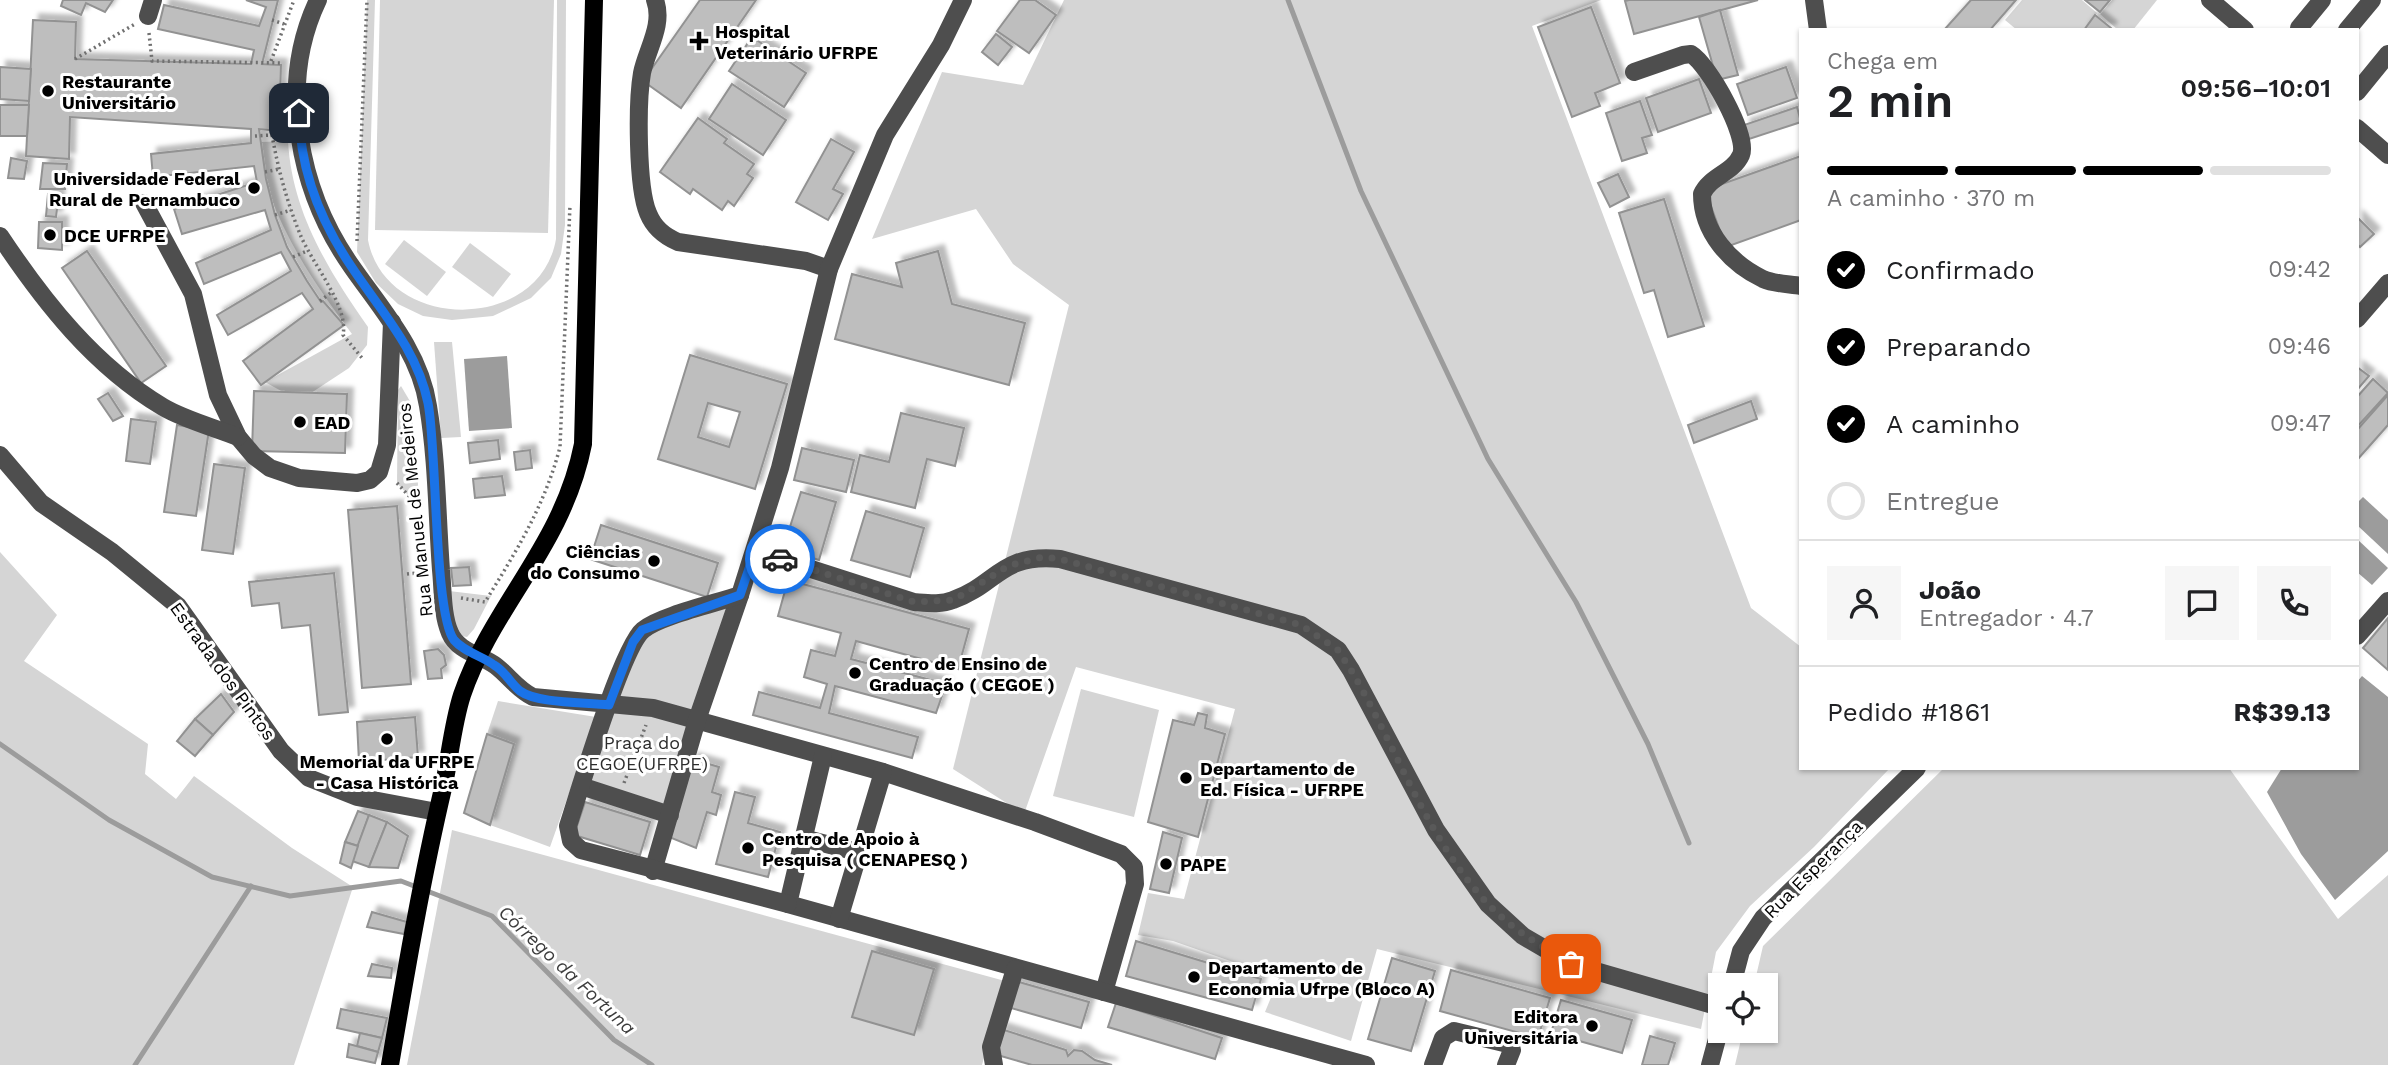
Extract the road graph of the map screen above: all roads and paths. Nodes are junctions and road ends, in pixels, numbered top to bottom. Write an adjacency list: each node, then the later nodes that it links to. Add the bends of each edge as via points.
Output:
1 (294, 0): 13 (path)
2 (318, 0): 25 (street, Rua Manuel de Medeiros, via 300,71)
3 (367, 0): 34 (path)
4 (594, 0): 56 (main road, via 583,444 576,480 561,515)
5 (655, 0): 37 (street, via 658,21 643,71 639,124 644,198 654,225 678,242 806,261)
6 (963, 0): 37 (street, via 885,135)
7 (1814, 0): 14 (street)
8 (2210, 0): 15 (street)
9 (2322, 0): 16 (street)
10 (2372, 0): 17 (street)
11 (150, 8): 13 (path, via 152,61 271,61); 19 (path)
12 (272, 20): 13 (path)
13 (284, 24)
14 (1818, 28)
15 (2243, 28)
16 (2299, 28)
17 (2349, 28)
18 (2388, 54): 21 (street)
19 (75, 59)
20 (1634, 72): 39 (street, via 1691,54 1704,65 1732,110 1742,146 1737,160 1708,183 1702,194 1714,238 1737,263 1765,280)
21 (2360, 82)
22 (2359, 130): 26 (street)
23 (255, 135): 24 (path)
24 (272, 135): 25 (path); 27 (path)
25 (297, 136): 43 (street, Rua Manuel de Medeiros, via 313,195 329,228)
26 (2388, 155)
27 (279, 169): 28 (path); 31 (path)
28 (265, 172)
29 (144, 202): 45 (street, via 193,294 214,384)
30 (570, 202): 53 (path, via 560,447 551,485 528,533 485,602)
31 (291, 210): 32 (path); 35 (path)
32 (275, 215)
33 (0, 236): 45 (street, via 67,326 119,377 165,408)
34 (357, 245)
35 (307, 251): 36 (path); 40 (path)
36 (293, 257)
37 (829, 269): 49 (street)
38 (2388, 283): 42 (street)
39 (1799, 286)
40 (332, 292): 41 (path); 44 (path, via 344,314 343,335)
41 (320, 301)
42 (2359, 317)
43 (392, 322): 45 (street, via 385,462 370,480 299,478 271,468); 56 (street, Rua Manuel de Medeiros, via 420,373 428,405 449,630 460,646)
44 (362, 358)
45 (238, 437)
46 (0, 454): 65 (street, Estrada dos Pintos, via 41,503 112,552 178,606 281,751 309,778 357,797)
47 (397, 484): 48 (path)
48 (420, 508)
49 (755, 551): 52 (street); 75 (street, via 914,602 935,603 954,600 1008,566 1042,557 1060,559 1301,625 1338,650 1436,830 1488,904 1523,936 1571,964)
50 (425, 572): 51 (path)
51 (407, 573)
52 (740, 595): 57 (street, via 642,630); 59 (street)
53 (450, 596)
54 (2388, 601): 55 (street)
55 (2359, 634)
56 (480, 657): 57 (street, Rua Manuel de Medeiros, via 533,697); 65 (main road, via 462,696)
57 (609, 705): 58 (street, Rua Manuel de Medeiros); 63 (street)
58 (653, 708): 59 (street, Rua Manuel de Medeiros); 64 (path)
59 (697, 720): 60 (street, Rua Manuel de Medeiros); 66 (street)
60 (823, 756): 62 (street, Rua Manuel de Medeiros); 67 (street)
61 (1915, 770): 73 (street, Rua Esperança, via 1763,918 1741,951)
62 (883, 772): 68 (street); 74 (street, Rua Manuel de Medeiros, via 1035,822 1129,860 1135,884)
63 (581, 786): 64 (street); 69 (street, via 568,826 571,841 582,850)
64 (618, 798): 66 (street)
65 (437, 812): 77 (main road)
66 (670, 816): 69 (street)
67 (803, 838): 68 (street); 70 (street)
68 (861, 853): 71 (street)
69 (653, 871): 70 (street)
70 (788, 904): 71 (street)
71 (839, 919): 72 (street)
72 (1015, 969): 74 (street); 78 (street, via 991,1047)
73 (1735, 973)
74 (1104, 992): 79 (street)
75 (1708, 1004)
76 (1716, 1043): 82 (street)
77 (390, 1065)
78 (994, 1065)
79 (1366, 1065)
80 (1433, 1065): 81 (street, via 1443,1038 1454,1031 1508,1044 1512,1050)
81 (1506, 1065)
82 (1710, 1065)

